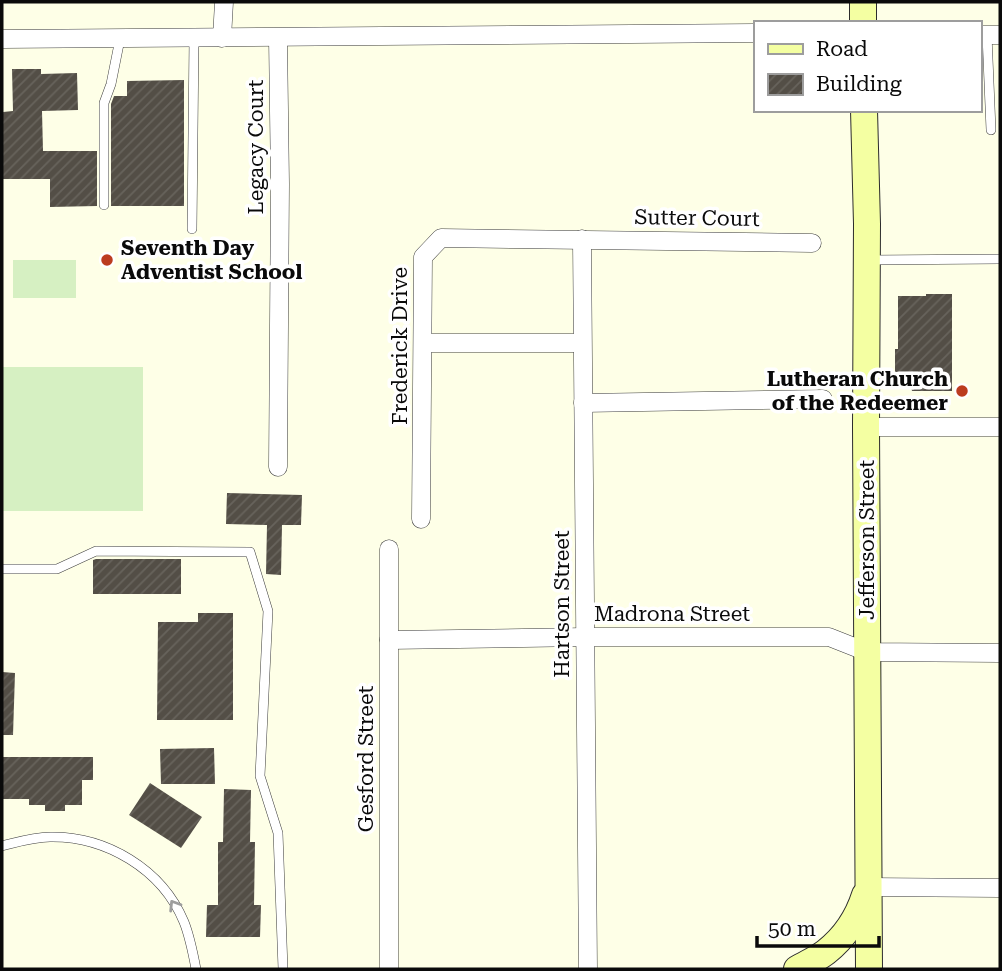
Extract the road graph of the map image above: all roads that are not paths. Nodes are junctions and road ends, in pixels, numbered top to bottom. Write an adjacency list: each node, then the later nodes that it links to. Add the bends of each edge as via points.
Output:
1 (224, 2): 7 (street)
2 (863, 2): 3 (main road)
3 (863, 21)
4 (754, 33): 8 (street)
5 (989, 35): 12 (lane)
6 (194, 38): 7 (street); 10 (street); 14 (lane)
7 (222, 38): 8 (street)
8 (278, 38): 25 (street, Legacy Court)
9 (2, 39): 10 (street)
10 (120, 39): 13 (lane, via 104,103)
11 (864, 112): 18 (main road, Jefferson Street)
12 (991, 130)
13 (104, 205)
14 (192, 229)
15 (582, 239): 16 (street, Sutter Court); 19 (street, Hartson Street); 20 (street, Frederick Drive, via 441,238 423,257)
16 (812, 243)
17 (1000, 259): 18 (lane)
18 (867, 260): 23 (main road, Jefferson Street)
19 (582, 343): 20 (street); 22 (street, Hartson Street)
20 (422, 344): 26 (street, Frederick Drive)
21 (823, 400): 22 (street)
22 (583, 403): 29 (street, Hartson Street)
23 (866, 427): 24 (street); 31 (main road, Jefferson Street)
24 (1000, 427)
25 (278, 467)
26 (421, 519)
27 (389, 549): 30 (street, Gesford Street)
28 (2, 569): 37 (lane, via 57,569 96,551 250,552 268,611 260,776 278,833)
29 (585, 636): 30 (street, Madrona Street); 31 (street, Madrona Street, via 829,636); 39 (street, Hartson Street)
30 (389, 640): 38 (street, Gesford Street)
31 (867, 652): 32 (street); 34 (main road, Jefferson Street)
32 (1000, 653)
33 (2, 846): 36 (lane, one-way to 33, via 191,942 173,903 153,878 127,857 78,839 27,839)
34 (867, 887): 35 (street); 40 (main road, via 862,906 838,940); 41 (main road, Jefferson Street)
35 (1000, 888)
36 (196, 969)
37 (283, 969)
38 (389, 969)
39 (588, 969)
40 (797, 969)
41 (869, 969)

